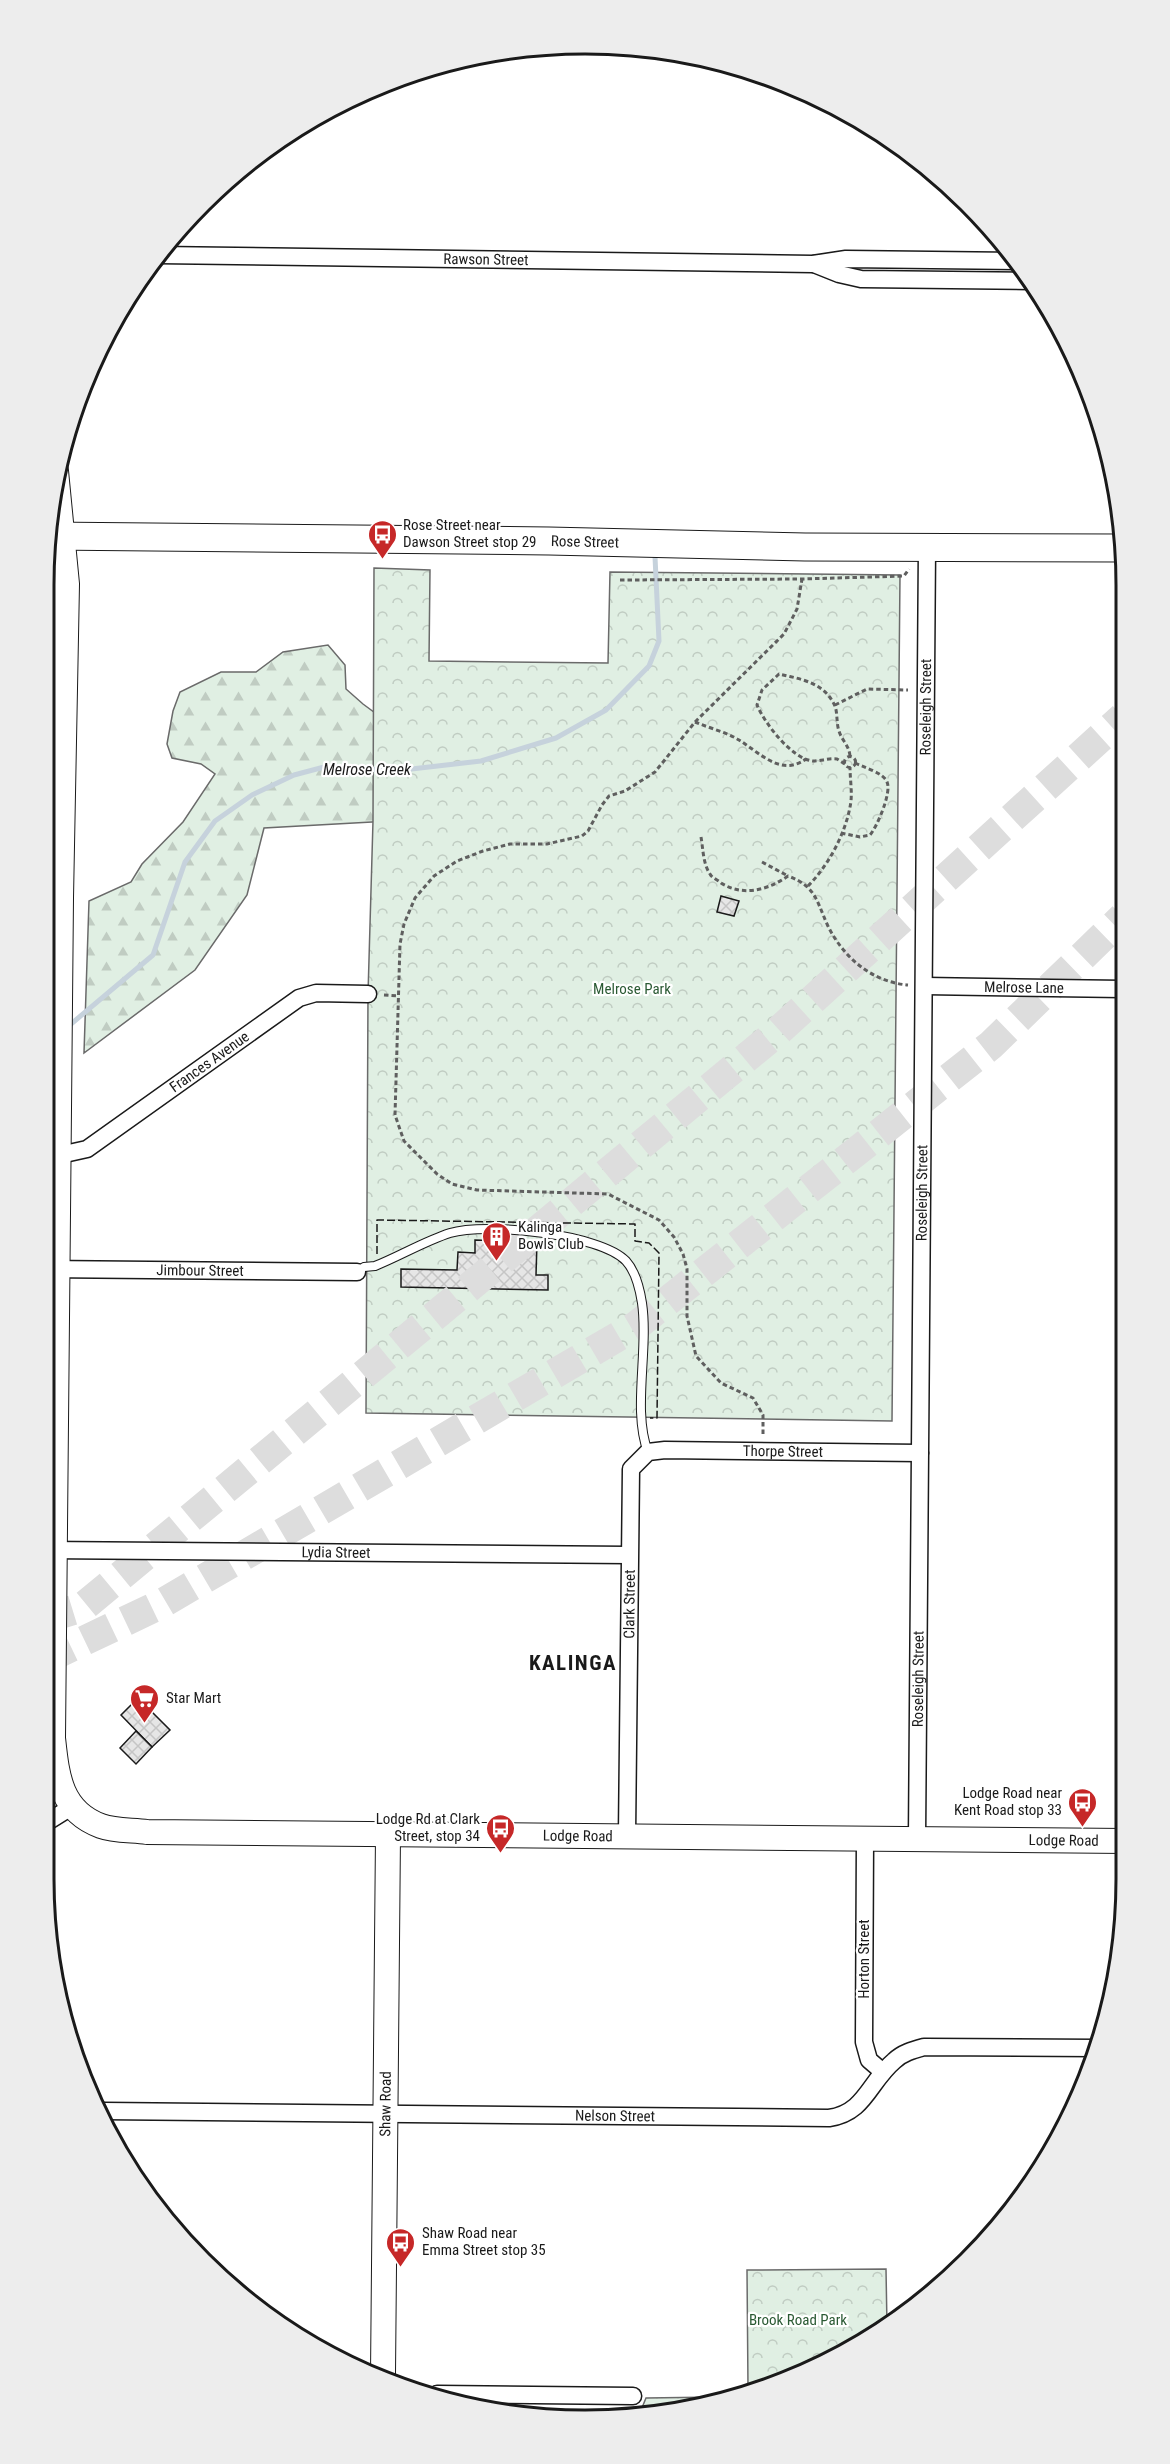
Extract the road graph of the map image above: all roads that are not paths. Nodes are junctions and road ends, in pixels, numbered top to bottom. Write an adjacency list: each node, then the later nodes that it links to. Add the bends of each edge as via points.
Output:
1 (170, 255): 3 (street, Rawson Street)
2 (1005, 261): 3 (street, Rawson Street, via 846,259)
3 (813, 264): 4 (street, Rawson Street, via 861,279)
4 (1020, 281)
5 (56, 536): 7 (main road, Rose Street)
6 (56, 538): 9 (street, via 67,584)
7 (927, 547): 8 (main road, Rose Street); 11 (street, Roseleigh Street)
8 (1115, 548)
9 (54, 812)
10 (54, 876): 14 (street)
11 (925, 986): 12 (street, Melrose Lane); 19 (street, Roseleigh Street)
12 (1116, 988)
13 (368, 994): 14 (street, Frances Avenue, via 316,993 298,998 93,1145)
14 (60, 1155): 15 (street)
15 (54, 1231)
16 (54, 1269): 17 (street, Jimbour Street)
17 (357, 1272): 18 (lane, via 452,1232 492,1230 565,1235 609,1249 627,1262 638,1284 644,1353 642,1436)
18 (648, 1452): 19 (street, Thorpe Street); 21 (street, Clark Street, via 631,1469)
19 (920, 1453): 28 (street, Roseleigh Street)
20 (54, 1550): 21 (street, Lydia Street)
21 (629, 1555): 26 (street, Clark Street)
22 (54, 1747): 23 (street, via 62,1791)
23 (73, 1806): 24 (street); 25 (street, Lodge Road, via 101,1826 147,1832)
24 (54, 1818)
25 (388, 1835): 26 (street, Lodge Road); 33 (street, Shaw Road)
26 (627, 1835): 27 (street, Lodge Road)
27 (864, 1839): 28 (street, Lodge Road); 31 (street, Horton Street, via 864,2042 869,2060)
28 (917, 1839): 29 (street, Lodge Road)
29 (1116, 1841)
30 (1089, 2048): 31 (street, Nelson Street, via 924,2047 895,2059)
31 (883, 2072): 33 (street, Nelson Street, via 852,2111 829,2118)
32 (108, 2111): 33 (street, Nelson Street)
33 (386, 2114): 34 (street, Shaw Road)
34 (383, 2370)
35 (457, 2394): 36 (street)
36 (633, 2396)

